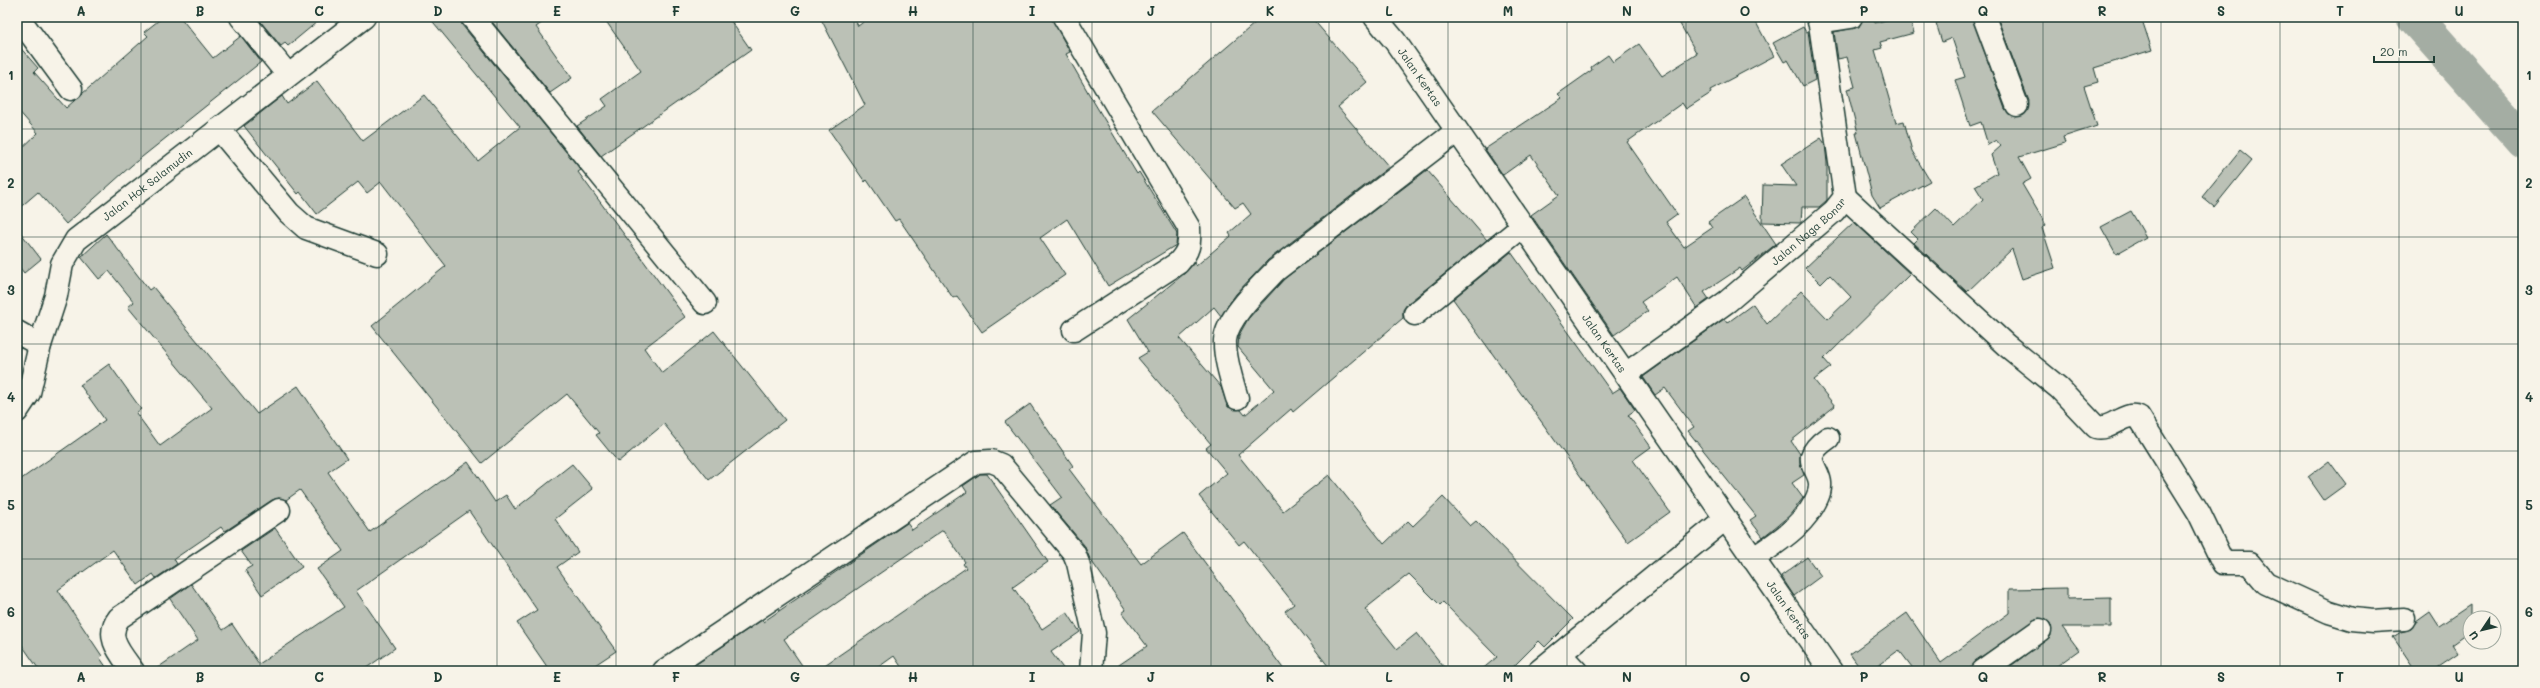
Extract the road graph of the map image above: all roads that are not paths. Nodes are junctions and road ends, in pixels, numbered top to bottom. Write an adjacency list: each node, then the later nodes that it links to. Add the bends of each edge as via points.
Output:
1 (18, 17): 11 (street)
2 (241, 17): 10 (street)
3 (364, 17): 10 (street, Jalan Hok Salamudin)
4 (472, 17): 18 (street)
5 (1064, 17): 20 (street, via 1189,228 1190,245 1178,263)
6 (1376, 17): 14 (street, Jalan Kertas)
7 (1851, 17): 9 (street)
8 (1984, 17): 12 (street)
9 (1819, 20): 15 (street, Jalan Naga Bonar)
10 (288, 75): 13 (street, Jalan Hok Salamudin)
11 (71, 89)
12 (2017, 105)
13 (219, 129): 17 (street, via 289,213 306,228); 22 (street, Jalan Hok Salamudin, via 76,240 62,264 56,296)
14 (1457, 131): 16 (street, Jalan Kertas); 24 (street, via 1276,270 1256,290 1228,329 1225,340)
15 (1845, 197): 23 (street, Jalan Naga Bonar, via 1834,211 1728,301); 30 (street, via 2006,345 2059,388 2096,427 2103,428 2132,415 2139,417 2182,483 2210,534 2221,562 2225,565 2249,563 2266,583 2329,612 2352,619 2373,621)
16 (1523, 226): 19 (street); 23 (street, Jalan Kertas)
17 (377, 254)
18 (705, 303)
19 (1415, 314)
20 (1074, 330)
21 (17, 332): 22 (street)
22 (40, 345): 25 (street, Jalan Hok Salamudin, via 29,393)
23 (1626, 374): 28 (street, Jalan Kertas)
24 (1237, 398)
25 (17, 411)
26 (1828, 438): 29 (street, via 1812,452 1811,461 1821,485 1806,519)
27 (279, 510): 33 (street, via 119,618 112,626 112,634 115,644)
28 (1725, 519): 29 (street, Jalan Kertas); 32 (street)
29 (1753, 559): 38 (street, Jalan Kertas)
30 (2404, 619)
31 (2040, 630): 39 (street)
32 (1560, 654): 36 (street); 37 (street)
33 (133, 671)
34 (664, 671): 35 (street, via 976,462 991,461 1001,465 1074,553 1094,633)
35 (1091, 671)
36 (1539, 671)
37 (1576, 671)
38 (1831, 671)
39 (1982, 671)

